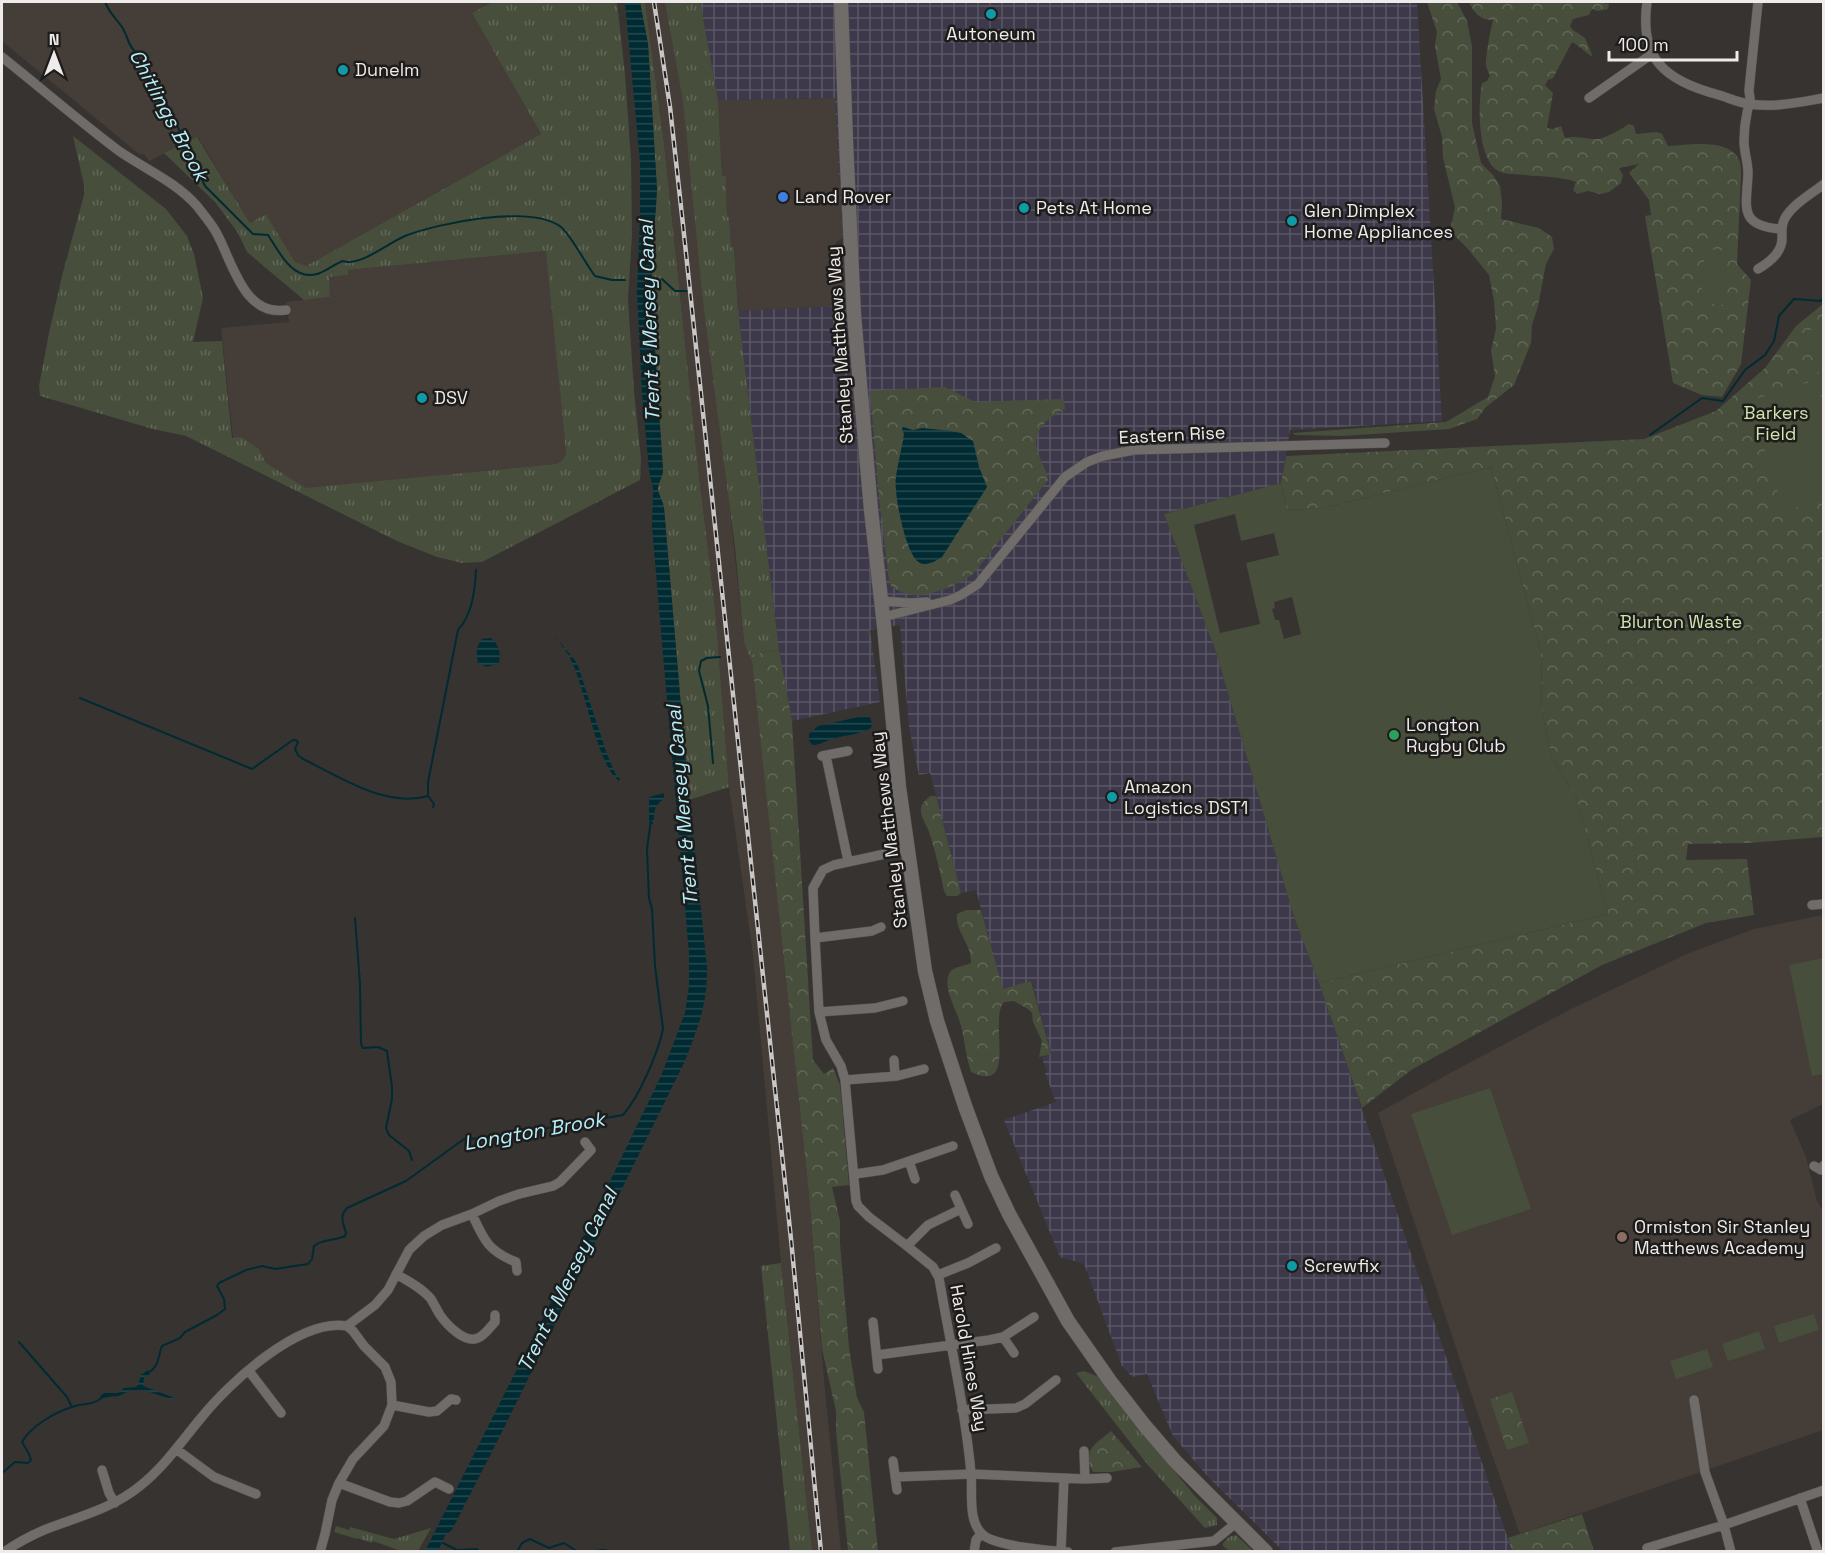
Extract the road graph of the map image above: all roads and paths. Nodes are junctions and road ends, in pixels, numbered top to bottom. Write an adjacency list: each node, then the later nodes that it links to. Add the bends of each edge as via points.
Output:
1 (841, 2): 15 (main road, Stanley Matthews Way, via 854,315)
2 (1647, 2): 4 (street, via 1646,34)
3 (1758, 2): 8 (street)
4 (1652, 54): 6 (street); 8 (street, via 1684,83)
5 (2, 57): 12 (street, via 106,141 191,200 216,232 237,277 257,303 268,310)
6 (1590, 98)
7 (1824, 98): 8 (street)
8 (1750, 104): 10 (street, via 1745,131 1748,215 1760,225)
9 (1824, 184): 10 (street, via 1793,208)
10 (1781, 229): 11 (street, via 1782,243 1775,256)
11 (1758, 269)
12 (286, 310)
13 (1385, 443): 14 (street, Eastern Rise, via 1134,450 1103,456 1065,477 978,584)
14 (950, 600): 15 (street, Eastern Rise); 16 (street, Eastern Rise)
15 (882, 601): 16 (main road, Stanley Matthews Way)
16 (883, 617): 18 (main road, Stanley Matthews Way)
17 (848, 751): 19 (street, via 824,756)
18 (908, 849): 19 (street, Harold Hines Way); 78 (main road, Stanley Matthews Way, via 925,971 937,1021 976,1138 1009,1214 1068,1321 1110,1381 1175,1461)
19 (848, 861): 23 (street, Harold Hines Way, via 823,870 813,888)
20 (1824, 904): 21 (street)
21 (1812, 905)
22 (881, 927): 23 (street)
23 (814, 938): 25 (street, Harold Hines Way)
24 (903, 1001): 25 (street, via 875,1008)
25 (819, 1012): 29 (street, Harold Hines Way, via 826,1040)
26 (894, 1060): 28 (street)
27 (924, 1069): 28 (street)
28 (895, 1076): 29 (street)
29 (845, 1080): 33 (street, Harold Hines Way)
30 (953, 1146): 32 (street)
31 (591, 1149): 37 (street, via 553,1186 519,1194)
32 (909, 1161): 33 (street); 34 (street)
33 (855, 1174): 39 (street, Harold Hines Way, via 858,1206)
34 (915, 1179)
35 (955, 1195): 36 (street)
36 (961, 1209): 38 (street); 39 (street, via 928,1225)
37 (472, 1214): 41 (street, via 485,1243 502,1257); 42 (street, via 424,1236 409,1250)
38 (968, 1224)
39 (908, 1246): 43 (street, Harold Hines Way)
40 (996, 1248): 43 (street)
41 (519, 1263)
42 (396, 1274): 45 (street, via 414,1284 430,1299 441,1318 475,1343); 46 (street, via 375,1305)
43 (938, 1275): 49 (street, Harold Hines Way)
44 (1034, 1317): 48 (street)
45 (497, 1320)
46 (348, 1326): 53 (street, via 311,1330); 58 (street, via 385,1367 391,1382)
47 (876, 1328): 51 (street)
48 (1003, 1337): 49 (street); 50 (street)
49 (951, 1346): 51 (street); 59 (street, Harold Hines Way)
50 (1014, 1353)
51 (877, 1355): 52 (street)
52 (878, 1369)
53 (249, 1371): 57 (street, via 279,1410); 60 (street, via 214,1403)
54 (1056, 1380): 59 (street, via 1016,1408)
55 (452, 1398): 58 (street, via 437,1411 429,1412)
56 (1694, 1400): 79 (street, via 1705,1472)
57 (286, 1401)
58 (392, 1405): 71 (street, via 384,1426 353,1459)
59 (962, 1410): 64 (street, Harold Hines Way)
60 (176, 1449): 75 (street, via 214,1477); 77 (street, via 159,1470)
61 (1084, 1451): 69 (street)
62 (893, 1461): 66 (street)
63 (102, 1470): 70 (street)
64 (972, 1474): 66 (street); 67 (street); 80 (street, Harold Hines Way, via 973,1515)
65 (116, 1477): 70 (street)
66 (895, 1477): 73 (street)
67 (1064, 1478): 69 (street); 87 (street)
68 (1107, 1478): 69 (street)
69 (1084, 1479)
70 (105, 1481): 77 (street)
71 (339, 1483): 72 (street, via 399,1503 408,1501 435,1478); 85 (street)
72 (448, 1490)
73 (897, 1490)
74 (1824, 1490): 76 (street)
75 (250, 1495)
76 (1800, 1498): 79 (street); 93 (street)
77 (115, 1503): 81 (street)
78 (1236, 1523): 90 (street, via 1214,1541); 91 (main road, Stanley Matthews Way)
79 (1724, 1525): 82 (street); 92 (street)
80 (981, 1534): 86 (street); 87 (street, via 1005,1543)
81 (18, 1543): 83 (street); 84 (street)
82 (1646, 1547)
83 (4, 1551)
84 (24, 1551)
85 (320, 1551)
86 (974, 1551)
87 (1061, 1551): 88 (street)
88 (1068, 1551)
89 (1115, 1551): 90 (street)
90 (1122, 1551)
91 (1266, 1551)
92 (1731, 1551)
93 (1818, 1551)

